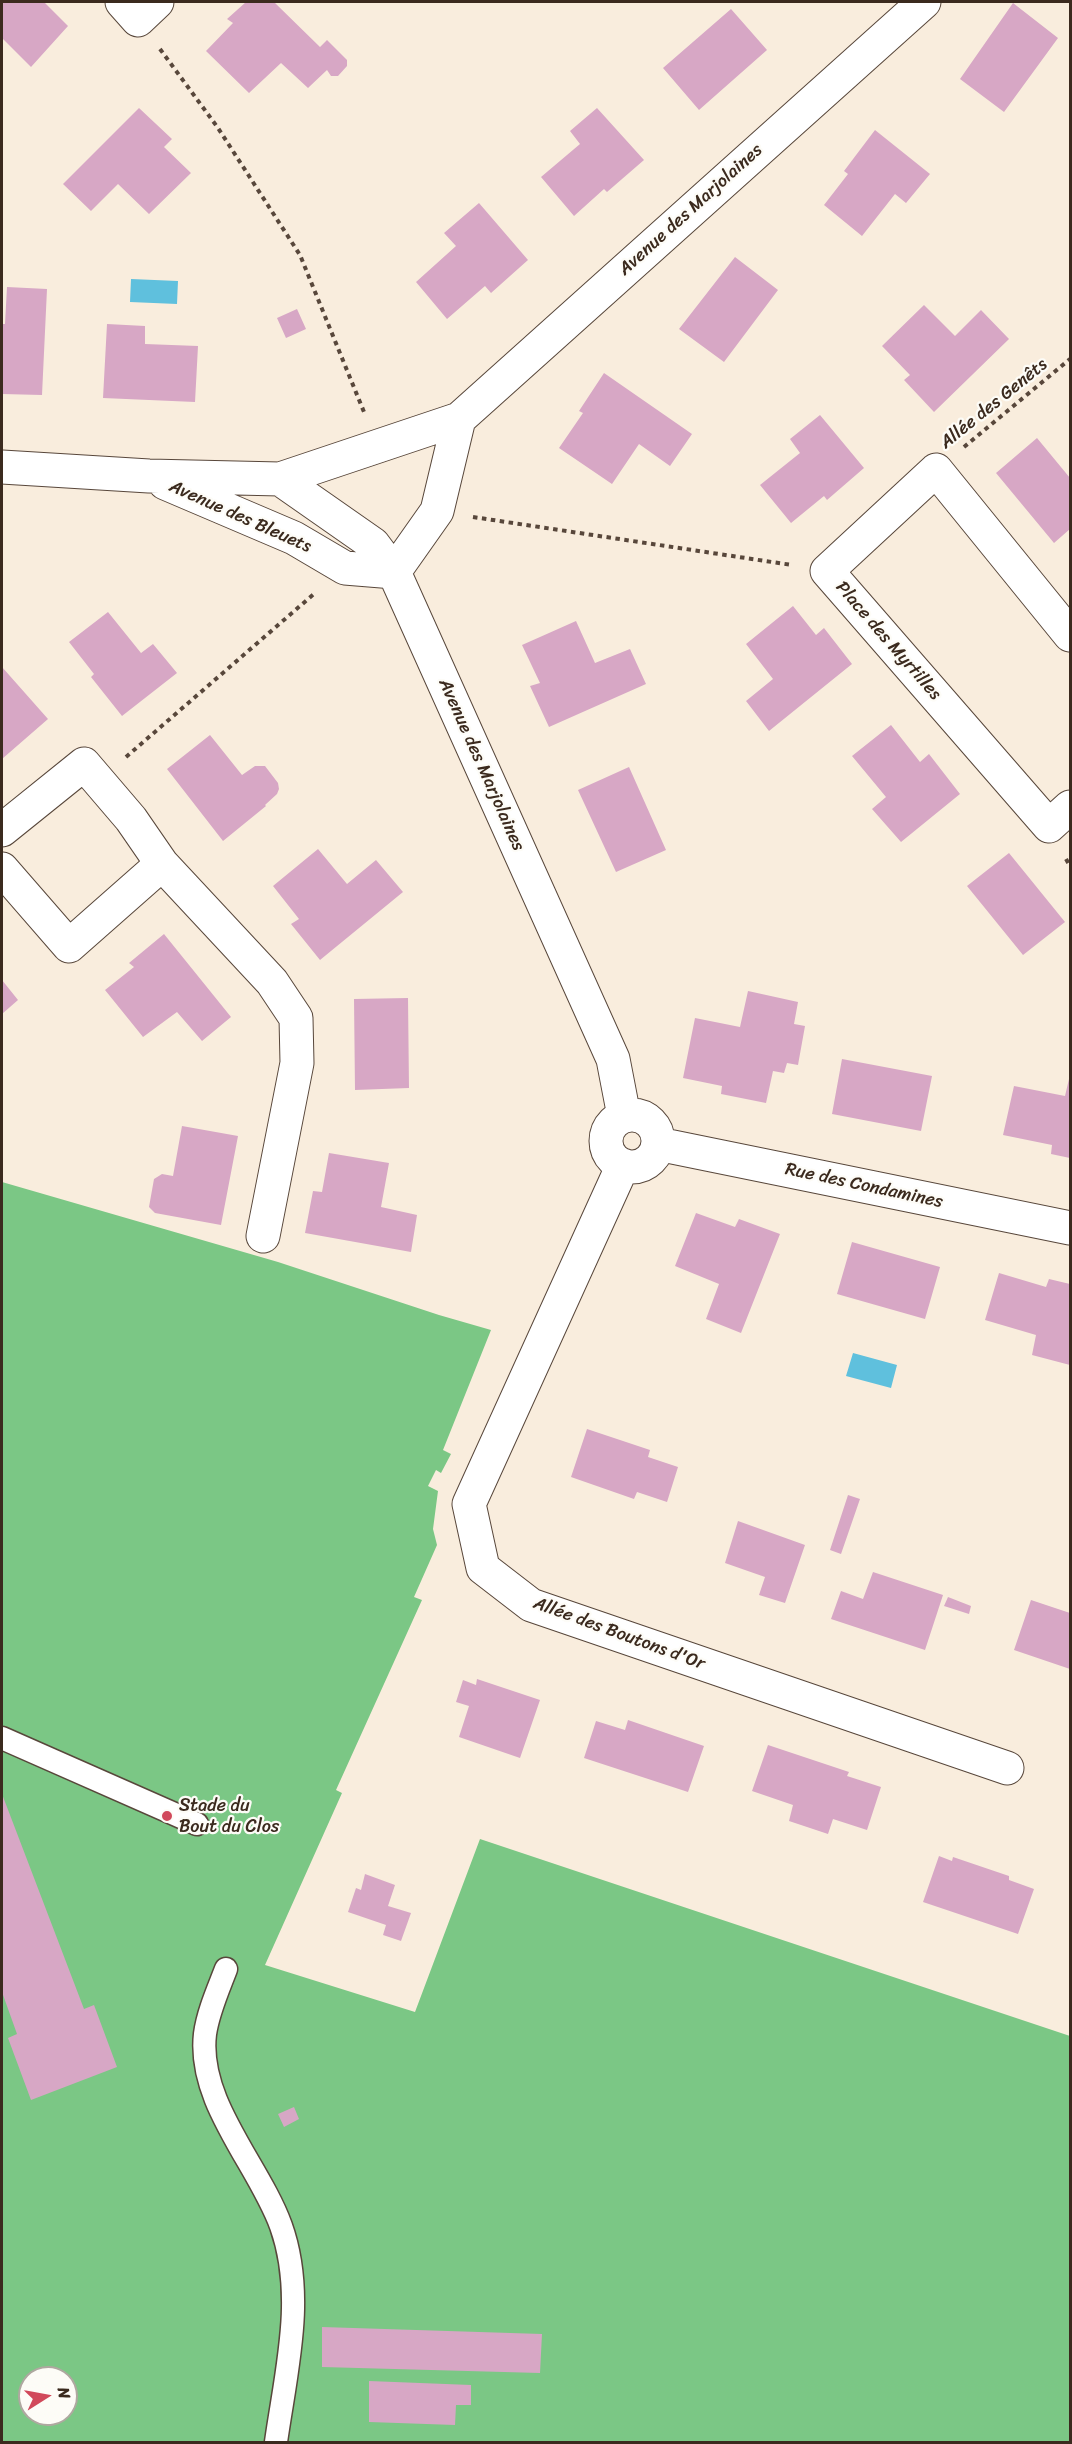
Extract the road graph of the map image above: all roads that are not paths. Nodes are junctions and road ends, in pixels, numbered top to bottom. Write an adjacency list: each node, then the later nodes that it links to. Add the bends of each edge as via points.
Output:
1 (924, 2): 2 (street, Avenue des Marjolaines)
2 (459, 419): 5 (street, Avenue des Marjolaines); 7 (street, via 437,511)
3 (2, 467): 4 (street, Avenue des Marjolaines)
4 (149, 476): 5 (street, Avenue des Marjolaines); 6 (street, Avenue des Bleuets)
5 (280, 479): 6 (street); 7 (street, via 373,544)
6 (294, 538): 7 (street, Avenue des Bleuets, via 345,568)
7 (394, 572): 13 (street, Avenue des Marjolaines, via 613,1059)
8 (1071, 635): 9 (street, Place des Myrtilles, via 936,470 827,571 1049,826)
9 (1071, 807)
10 (2, 830): 11 (street, via 84,764 131,819)
11 (162, 864): 12 (street, via 69,946); 17 (street, via 272,982 296,1018 297,1063)
12 (2, 869)
13 (624, 1116): 14 (street, via 649,1121); 15 (street, via 610,1125 605,1140 610,1156)
14 (658, 1144): 15 (street, via 645,1163); 16 (street, Rue des Condamines)
15 (623, 1166): 19 (street, Allée des Boutons d'Or, via 469,1504 483,1568 531,1605)
16 (1071, 1228)
17 (263, 1236)
18 (2, 1738): 20 (lane)
19 (1007, 1768)
20 (197, 1824)
21 (226, 1969): 22 (lane, via 207,2020 204,2055 212,2091 281,2226 294,2285 294,2318)
22 (276, 2442)

